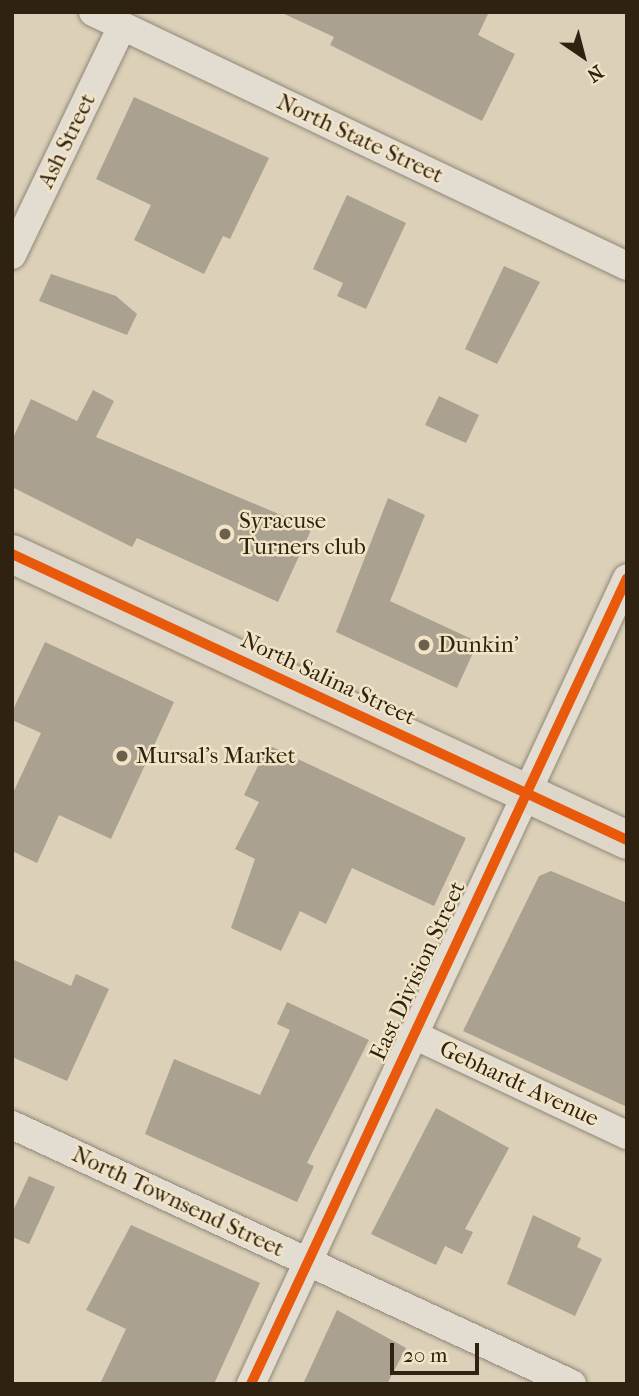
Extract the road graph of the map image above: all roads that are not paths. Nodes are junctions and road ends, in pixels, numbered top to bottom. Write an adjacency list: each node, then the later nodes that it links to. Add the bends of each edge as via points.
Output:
1 (93, 12): 2 (street, North State Street)
2 (122, 26): 3 (street, Ash Street); 4 (street, North State Street)
3 (12, 255)
4 (627, 266)
5 (12, 554): 7 (main road, North Salina Street)
6 (627, 578): 7 (street, East Division Street)
7 (526, 793): 8 (main road, North Salina Street); 9 (street, East Division Street)
8 (627, 840)
9 (412, 1034): 11 (street, Gebhardt Avenue); 12 (street, East Division Street)
10 (12, 1125): 12 (street, North Townsend Street)
11 (627, 1135)
12 (305, 1262): 13 (street, East Division Street); 14 (street, North Townsend Street)
13 (251, 1384)
14 (572, 1384)

